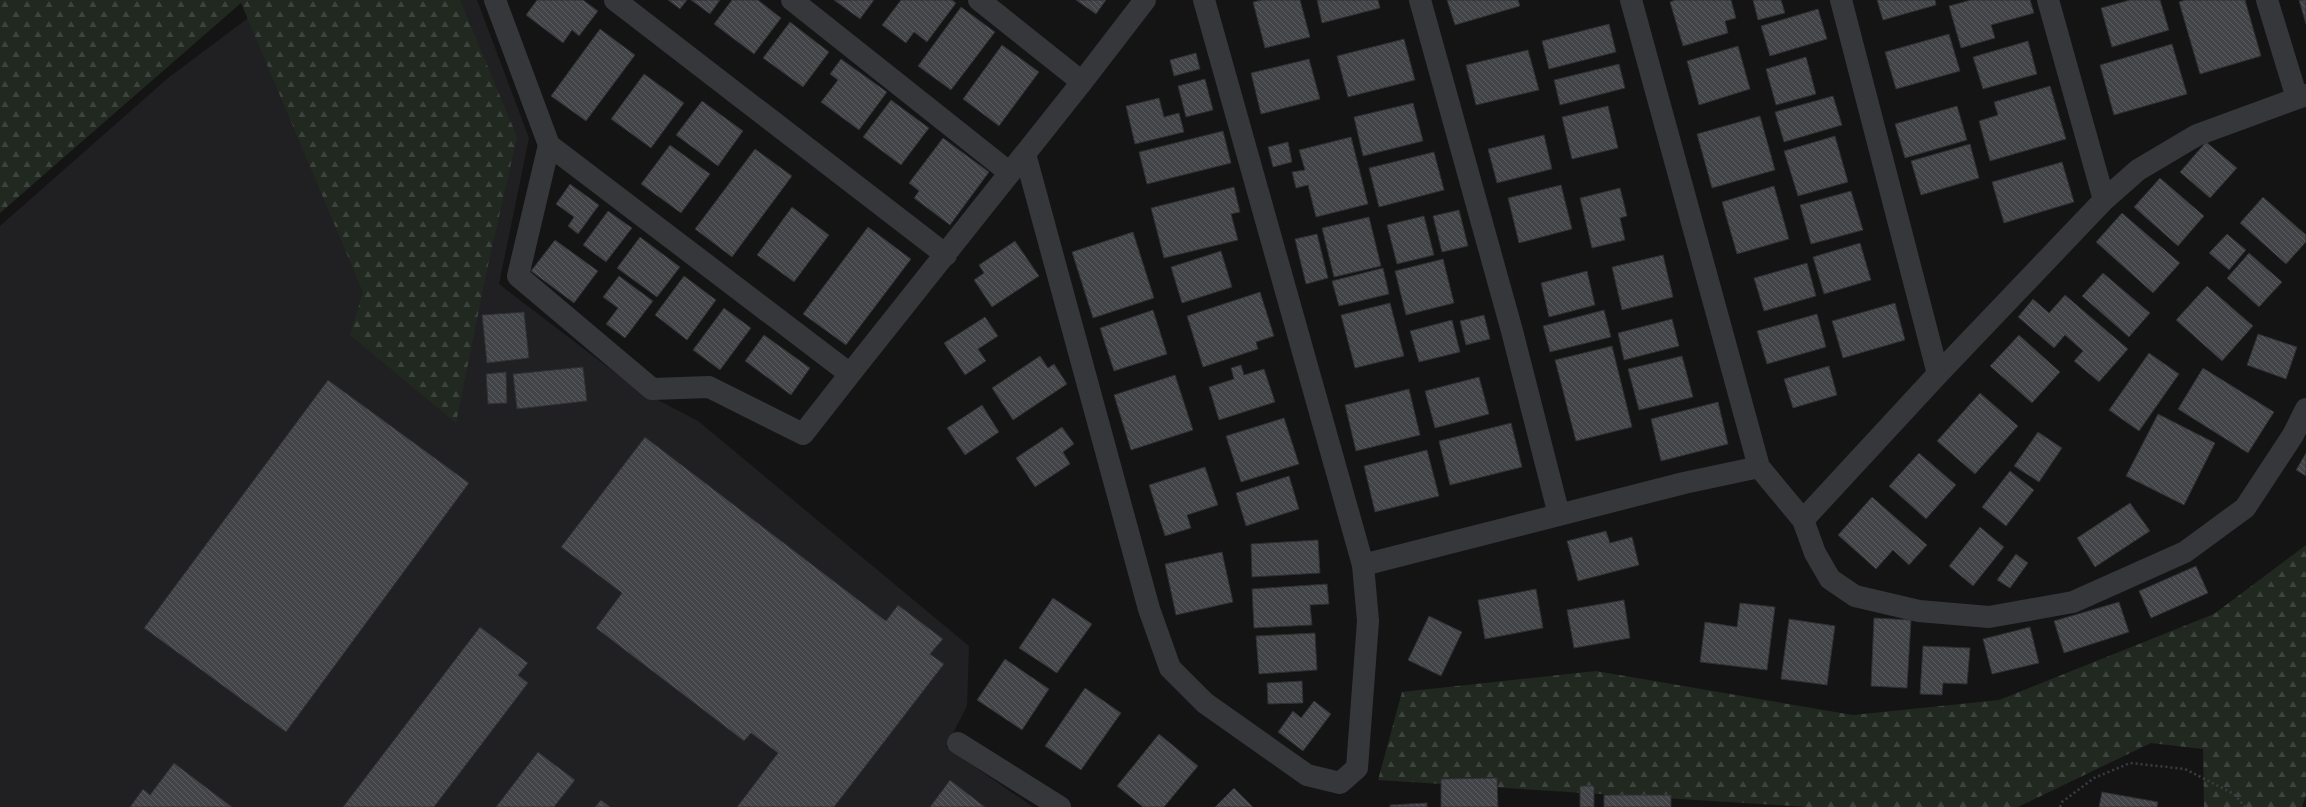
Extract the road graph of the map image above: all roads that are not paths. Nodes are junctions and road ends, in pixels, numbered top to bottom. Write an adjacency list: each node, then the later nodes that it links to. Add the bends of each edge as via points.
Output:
1 (495, 0): 14 (street)
2 (615, 0): 18 (street)
3 (792, 0): 16 (street)
4 (979, 0): 12 (street)
5 (1145, 0): 12 (street)
6 (1204, 0): 25 (street)
7 (1420, 0): 23 (street, via 1512,331)
8 (1631, 0): 22 (street)
9 (1841, 0): 20 (street)
10 (2048, 0): 17 (street)
11 (2267, 0): 13 (street)
12 (1082, 82): 15 (street)
13 (2301, 97): 17 (street, via 2197,135 2138,170)
14 (549, 145): 19 (street); 19 (street, via 518,276 652,389 709,387 803,434)
15 (1025, 154): 16 (street); 25 (street, via 1149,609 1170,668 1206,703 1307,775 1340,783 1357,768 1368,621)
16 (1010, 173): 18 (street)
17 (2104, 200): 20 (street)
18 (946, 255): 19 (street)
19 (850, 374)
20 (1938, 374): 24 (street)
21 (2306, 409): 24 (street, via 2293,435 2245,508 2185,552 2073,602 1989,617 1919,610 1855,596 1830,579 1815,553)
22 (1759, 467): 23 (street); 24 (street)
23 (1558, 515): 25 (street)
24 (1802, 520)
25 (1362, 564)
26 (958, 743): 27 (street)
27 (1060, 807)

